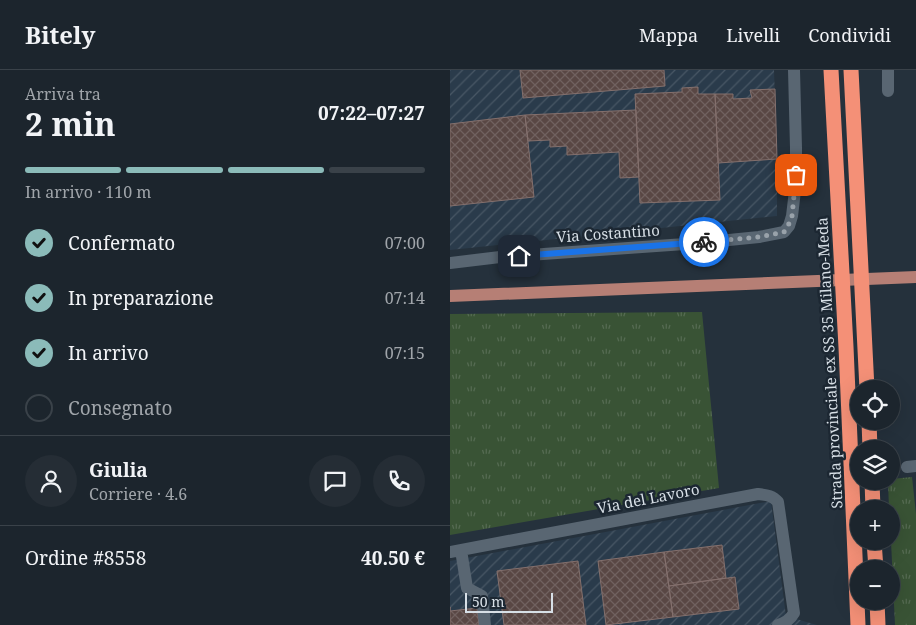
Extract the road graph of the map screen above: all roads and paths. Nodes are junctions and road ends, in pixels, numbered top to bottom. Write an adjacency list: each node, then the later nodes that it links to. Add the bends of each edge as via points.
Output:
1 (794, 70): 6 (street, Via Costantino, via 796,182 792,216 784,232 699,243)
2 (831, 70): 15 (highway, Strada provinciale ex SS 35 Milano-Meda)
3 (851, 70): 9 (highway)
4 (888, 70): 5 (street)
5 (888, 91)
6 (450, 263)
7 (910, 277): 8 (main road)
8 (450, 296)
9 (867, 380)
10 (456, 551): 12 (street, Via del Lavoro, via 758,494 767,495 778,502); 13 (street, via 467,588 482,596)
11 (877, 610): 16 (highway)
12 (794, 619): 14 (street)
13 (485, 625)
14 (778, 625)
15 (858, 625)
16 (878, 625)

